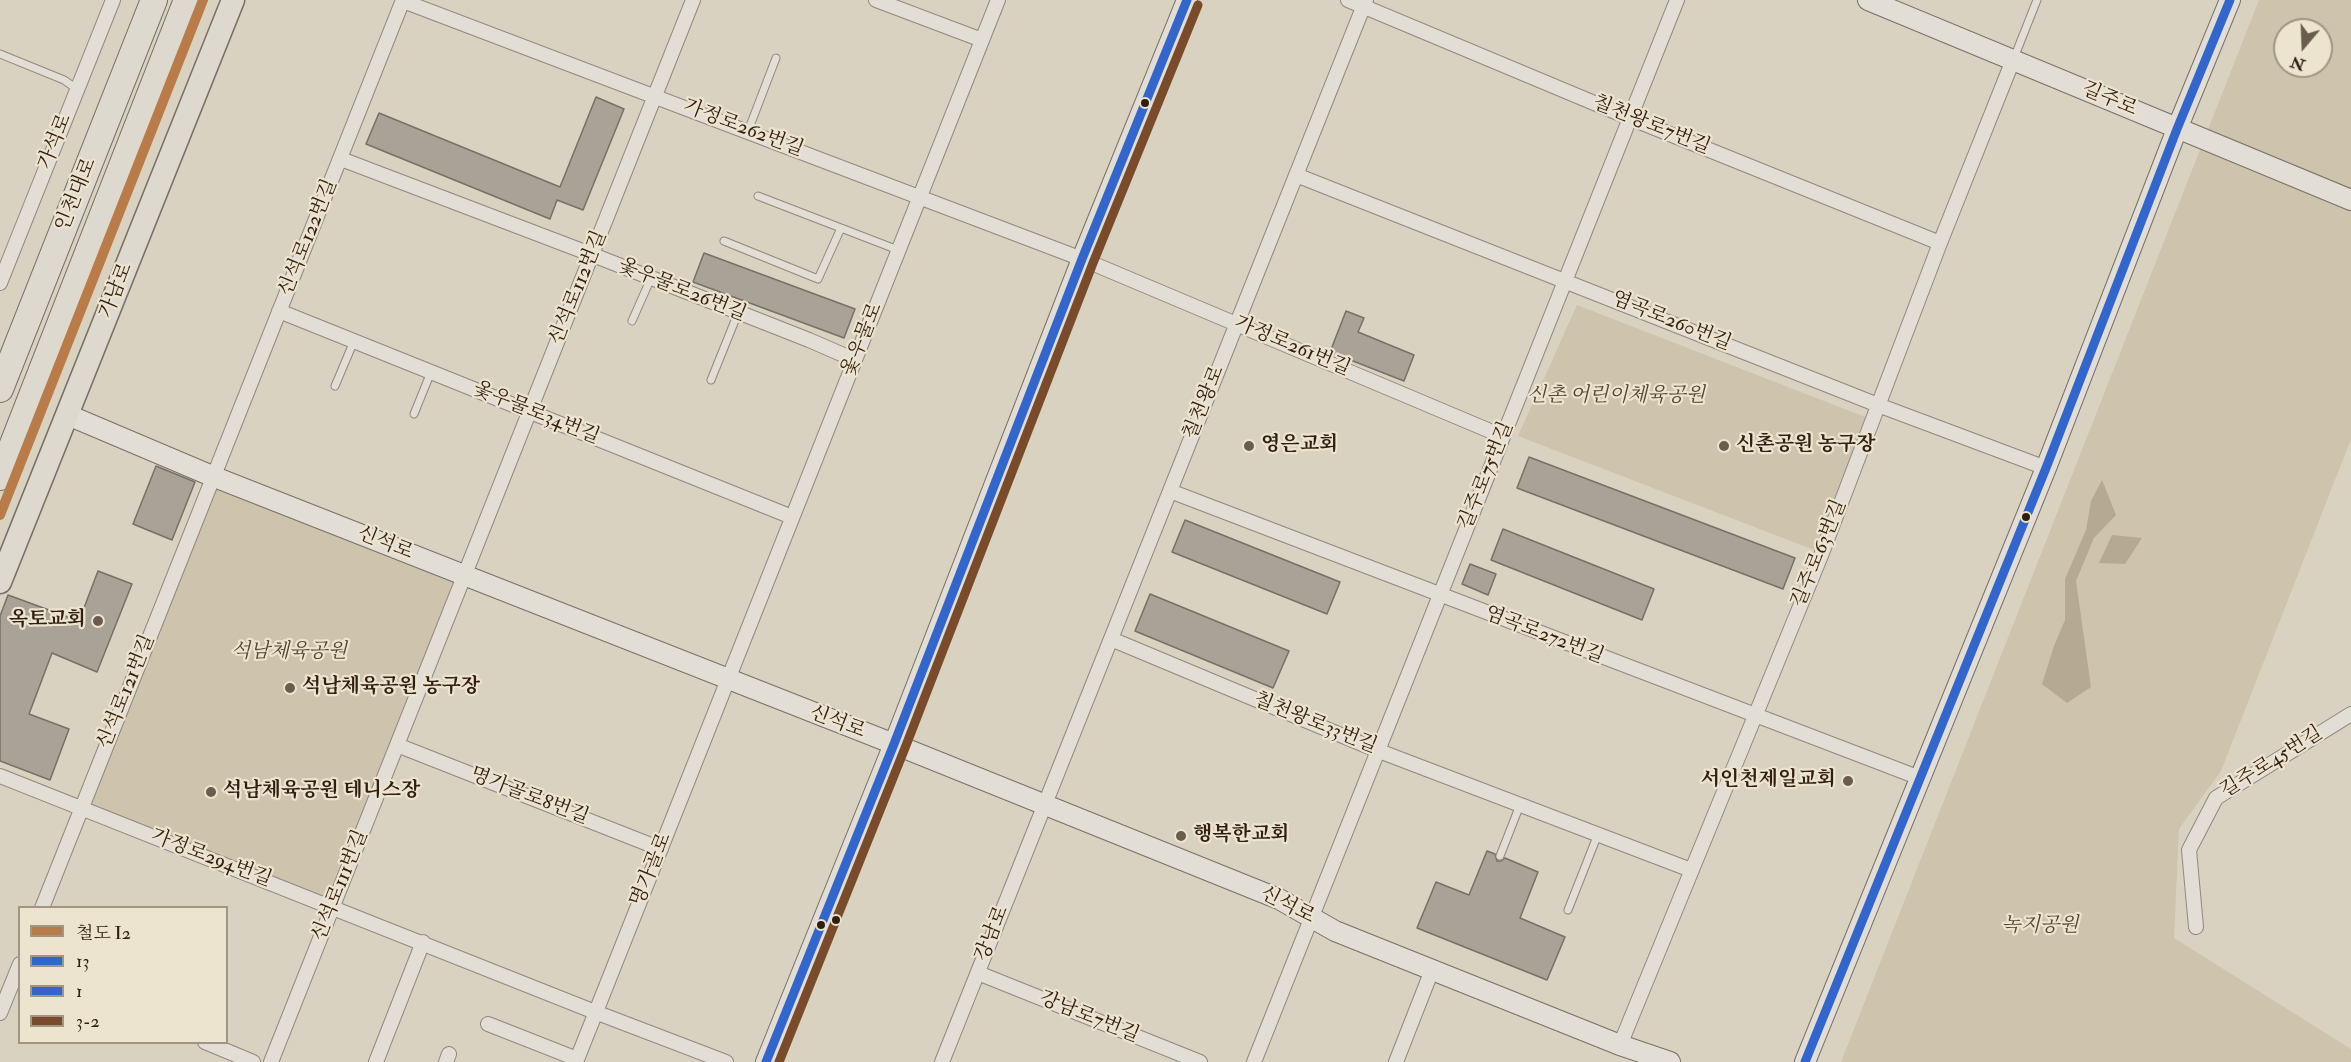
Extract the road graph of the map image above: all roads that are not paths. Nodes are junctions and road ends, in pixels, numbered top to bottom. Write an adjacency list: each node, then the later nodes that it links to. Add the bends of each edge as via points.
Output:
1 (113, 0): 20 (street, 가석로)
2 (154, 0): 48 (highway, 인천대로)
3 (187, 0): 56 (highway, 인천대로)
4 (233, 0): 52 (main road, 가남로)
5 (693, 0): 21 (street, 신석로112번길)
6 (876, 0): 16 (street)
7 (998, 0): 16 (street, 옻우물로)
8 (1187, 0): 35 (street)
9 (1348, 0): 15 (street, 칠천왕로7번길)
10 (1677, 0): 22 (street, 길주로75번길)
11 (1868, 0): 19 (street, 길주로)
12 (2037, 0): 19 (lane)
13 (2230, 0): 23 (street)
14 (403, 1): 21 (street, 가정로262번길); 25 (street, 신석로122번길)
15 (1365, 3): 22 (street, 칠천왕로7번길); 26 (street, 칠천왕로)
16 (982, 40): 28 (street, 옻우물로)
17 (0, 54): 20 (lane)
18 (776, 58): 24 (lane)
19 (2013, 60): 23 (street, 길주로); 32 (street, 길주로63번길)
20 (77, 89): 38 (street, 가석로)
21 (654, 96): 24 (street, 가정로262번길); 34 (street, 신석로112번길)
22 (1630, 118): 32 (street, 칠천왕로7번길); 37 (street, 길주로75번길)
23 (2177, 129): 29 (street, 길주로); 54 (street)
24 (748, 131): 28 (street, 가정로262번길)
25 (341, 159): 34 (street, 옻우물로26번길); 39 (street, 신석로122번길)
26 (1296, 175): 37 (street, 염곡로260번길); 42 (street, 칠천왕로)
27 (758, 196): 30 (lane)
28 (919, 196): 33 (street, 옻우물로); 35 (street, 가정로262번길)
29 (2351, 200)
30 (842, 228): 31 (lane, via 818,279); 33 (lane)
31 (724, 241)
32 (1940, 243): 49 (street, 길주로63번길)
33 (898, 250): 44 (street, 옻우물로)
34 (593, 255): 36 (street, 옻우물로26번길); 50 (street, 신석로112번길)
35 (1082, 259): 42 (street, 가정로261번길); 66 (street)
36 (651, 278): 40 (street, 옻우물로26번길); 41 (lane)
37 (1566, 280): 49 (street, 염곡로260번길); 53 (street, 길주로75번길)
38 (0, 283)
39 (279, 311): 43 (street, 옻우물로34번길); 55 (street, 신석로122번길)
40 (738, 313): 44 (street, 옻우물로26번길); 46 (lane)
41 (632, 321)
42 (1236, 324): 53 (street, 가정로261번길); 57 (street, 칠천왕로)
43 (354, 341): 45 (street, 옻우물로34번길); 47 (lane)
44 (855, 360): 58 (street, 옻우물로)
45 (431, 372): 50 (street, 옻우물로34번길); 51 (lane)
46 (711, 380)
47 (335, 386)
48 (0, 389)
49 (1878, 405): 54 (street, 염곡로260번길); 65 (street, 길주로63번길)
50 (530, 412): 58 (street, 옻우물로34번길); 59 (street, 신석로112번길)
51 (414, 414)
52 (68, 416): 55 (street, 신석로); 60 (main road, 가남로)
53 (1502, 436): 61 (street, 길주로75번길)
54 (2046, 468): 70 (street)
55 (212, 476): 59 (street, 신석로); 73 (street, 신석로121번길)
56 (0, 477)
57 (1170, 491): 61 (street, 염곡로272번길); 62 (street, 칠천왕로)
58 (792, 517): 63 (street, 옻우물로)
59 (465, 576): 63 (street, 신석로); 67 (street, 신석로111번길)
60 (0, 582)
61 (1440, 596): 65 (street, 염곡로272번길); 68 (street, 길주로75번길)
62 (1111, 639): 68 (street, 칠천왕로33번길); 72 (street, 칠천왕로)
63 (728, 680): 66 (street, 신석로); 75 (street, 명가골로)
64 (2351, 714): 82 (street, 길주로45번길, via 2216,798 2189,850)
65 (1754, 715): 70 (street, 염곡로272번길); 77 (street, 길주로63번길)
66 (894, 744): 72 (street, 신석로); 97 (street)
67 (397, 745): 75 (street, 명가골로8번길); 79 (street, 신석로111번길)
68 (1379, 751): 71 (street, 칠천왕로33번길); 81 (street, 길주로75번길)
69 (0, 776): 73 (street, 가정로294번길)
70 (1920, 778): 103 (street)
71 (1520, 805): 74 (street, 칠천왕로33번길); 76 (lane)
72 (1044, 806): 81 (street, 신석로, via 1279,899); 86 (street, 강남로)
73 (81, 808): 78 (street, 신석로121번길); 79 (street, 가정로294번길)
74 (1598, 834): 77 (street, 칠천왕로33번길); 80 (lane)
75 (661, 849): 87 (street, 명가골로)
76 (1500, 856)
77 (1691, 870): 91 (street, 길주로63번길)
78 (43, 906)
79 (333, 907): 83 (street, 가정로294번길); 94 (street, 신석로111번길)
80 (1568, 910)
81 (1311, 919): 84 (street, 신석로); 100 (street, 길주로75번길)
82 (2196, 927)
83 (423, 942): 87 (street, 가정로294번길); 95 (street)
84 (1432, 970): 91 (street, 신석로); 101 (street)
85 (18, 973): 88 (street)
86 (978, 973): 98 (street, 강남로); 99 (street, 강남로7번길)
87 (595, 1012): 92 (street, 명가골로); 96 (street, 가정로294번길)
88 (0, 1013)
89 (488, 1024): 92 (street, 명가골로)
90 (211, 1044): 93 (street)
91 (1620, 1045): 102 (street, 신석로)
92 (577, 1061)
93 (253, 1062)
94 (271, 1062)
95 (376, 1062)
96 (726, 1062)
97 (766, 1062)
98 (942, 1062)
99 (1200, 1062)
100 (1254, 1062)
101 (1396, 1062)
102 (1670, 1062)
103 (1805, 1062)

